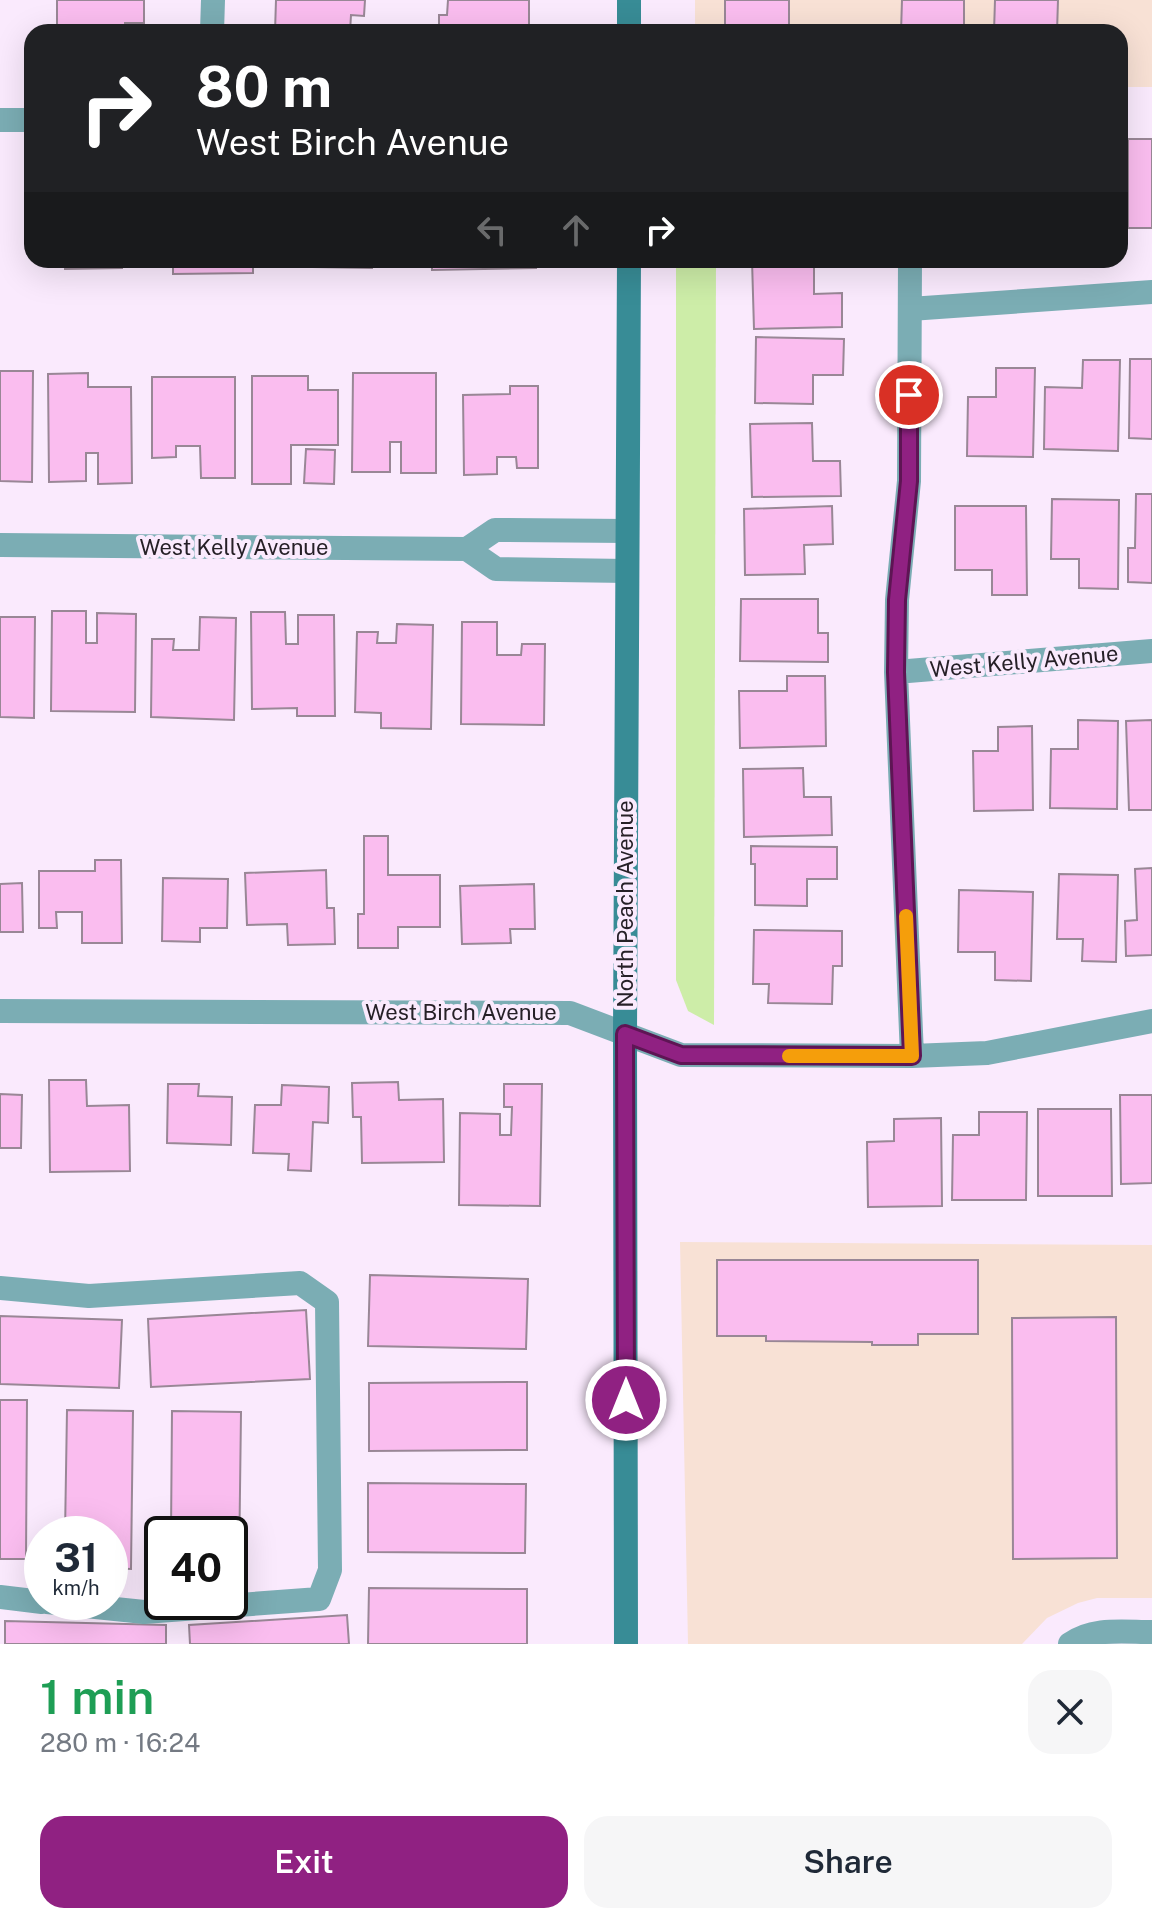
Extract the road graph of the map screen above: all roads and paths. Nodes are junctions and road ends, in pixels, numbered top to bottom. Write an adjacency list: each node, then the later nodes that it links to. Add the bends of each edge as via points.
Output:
1 (213, 0): 3 (street)
2 (629, 0): 4 (street)
3 (212, 24)
4 (629, 24)
5 (0, 120): 6 (street)
6 (24, 120)
7 (629, 268): 11 (street, North Peach Avenue)
8 (910, 268): 10 (street)
9 (1152, 292): 10 (street)
10 (910, 309): 16 (street, via 909,481)
11 (627, 531): 13 (street, West Kelly Avenue, via 495,530); 14 (street, North Peach Avenue)
12 (0, 545): 13 (street, West Kelly Avenue)
13 (467, 549): 14 (street, via 496,569)
14 (627, 571): 19 (street, North Peach Avenue)
15 (1152, 651): 16 (street, West Kelly Avenue)
16 (896, 672): 20 (street)
17 (0, 1011): 19 (street, West Birch Avenue, via 570,1013)
18 (1152, 1021): 20 (street, West Birch Avenue, via 987,1053)
19 (625, 1034): 20 (street, West Birch Avenue, via 681,1055); 26 (street, North Peach Avenue)
20 (912, 1056)
21 (0, 1288): 24 (street, via 89,1296 300,1283 327,1302 330,1570 319,1599)
22 (0, 1597): 23 (street)
23 (24, 1600)
24 (128, 1610)
25 (1152, 1632): 27 (street, via 1099,1632)
26 (626, 1644)
27 (1070, 1644)

